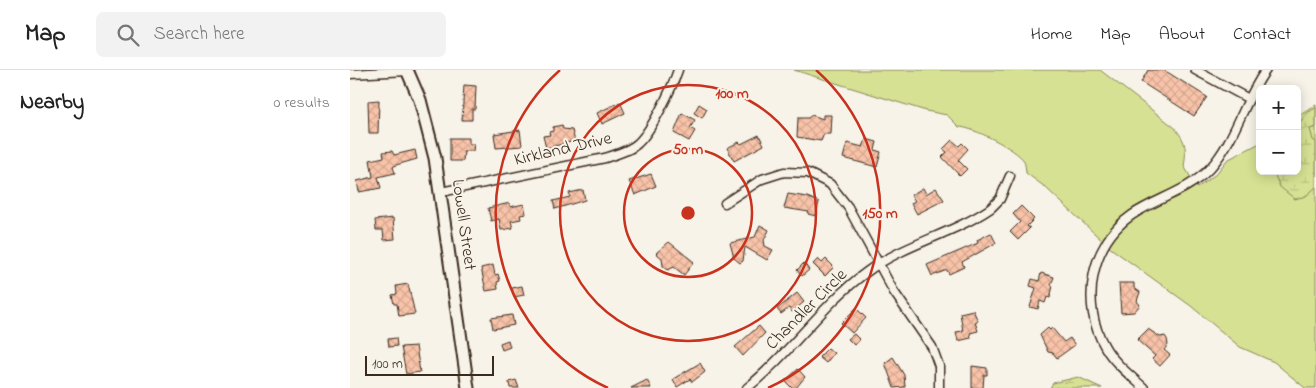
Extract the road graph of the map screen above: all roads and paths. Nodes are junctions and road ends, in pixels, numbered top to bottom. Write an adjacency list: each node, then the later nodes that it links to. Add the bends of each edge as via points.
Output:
1 (678, 70): 8 (street, Kirkland Drive, via 670,92 638,143 629,149 606,158)
2 (1194, 70): 6 (street)
3 (1266, 70): 6 (street)
4 (407, 71): 5 (street); 8 (main road, Lowell Street, via 428,128)
5 (350, 74)
6 (1249, 99): 14 (street, via 1210,168 1188,186 1131,216 1109,238 1095,265 1092,310 1099,336 1114,360)
7 (1010, 176): 10 (street, Chandler Circle, via 1000,199 991,208)
8 (440, 192): 11 (main road, Lowell Street)
9 (726, 203): 10 (street, via 762,179 776,174 796,171 816,176 841,196)
10 (879, 264): 12 (street, Chandler Circle, via 840,293 791,348); 13 (street, via 932,347 939,366)
11 (468, 388)
12 (747, 388)
13 (939, 388)
14 (1144, 388)

